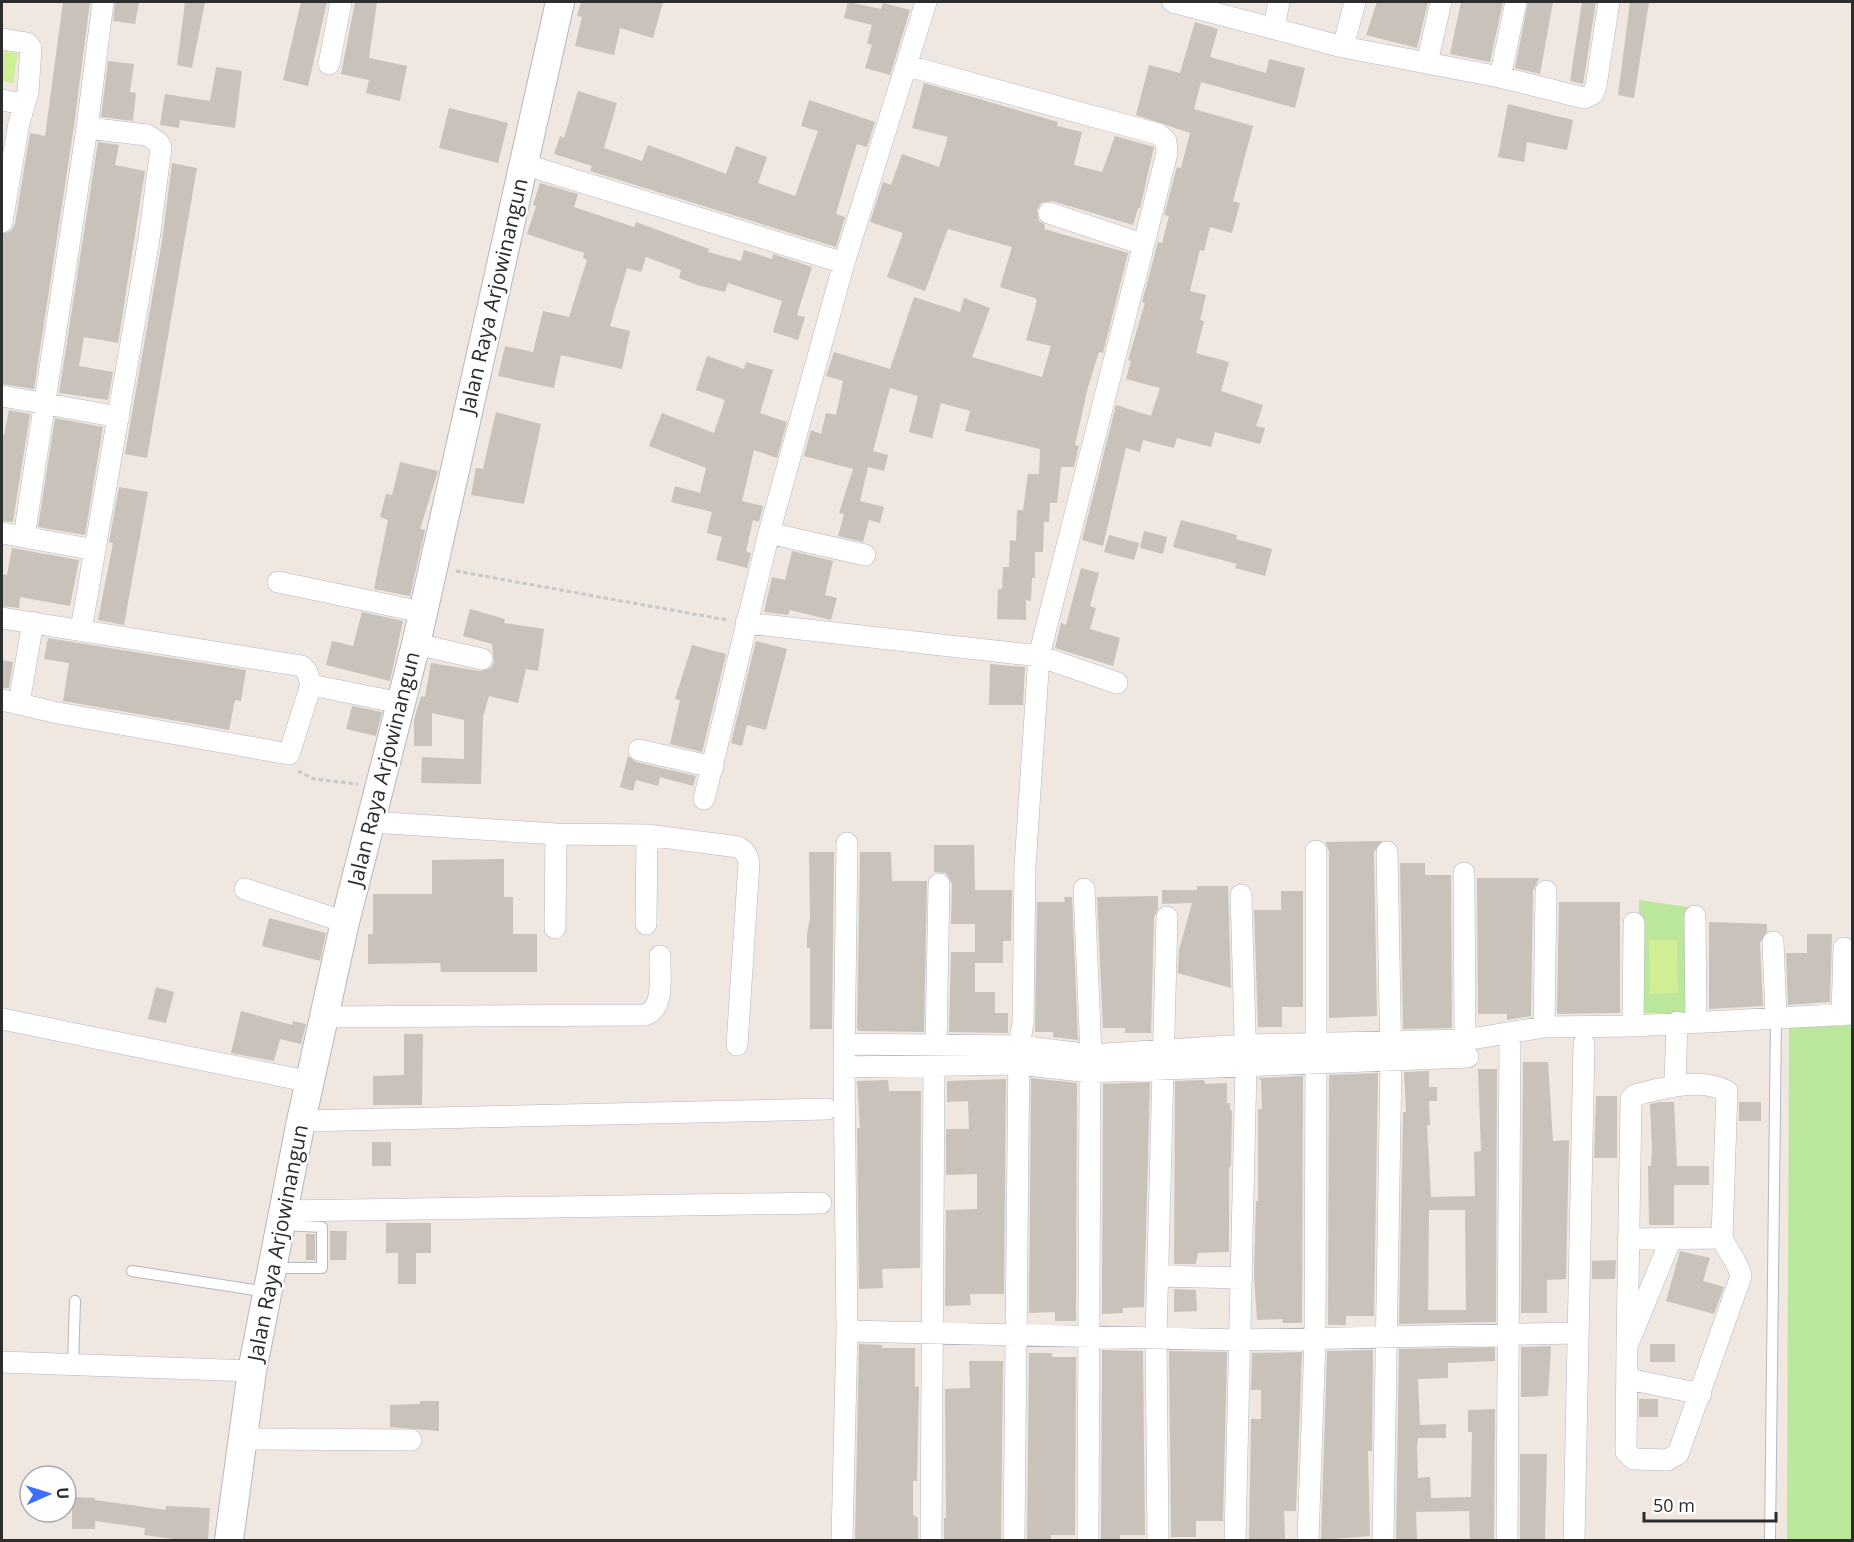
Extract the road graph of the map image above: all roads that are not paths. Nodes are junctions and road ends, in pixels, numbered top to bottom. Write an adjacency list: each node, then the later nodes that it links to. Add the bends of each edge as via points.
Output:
1 (103, 2): 20 (street)
2 (341, 2): 15 (street)
3 (560, 2): 21 (main road, Jalan Raya Arjowinangun)
4 (926, 2): 16 (street)
5 (1279, 2): 11 (street)
6 (1355, 2): 13 (street)
7 (1441, 2): 14 (street)
8 (1516, 2): 17 (street)
9 (1609, 2): 17 (street, via 1596,86 1590,97)
10 (1186, 3): 11 (street)
11 (1274, 28): 13 (street)
12 (2, 39): 19 (street, via 31,48 28,92)
13 (1343, 46): 14 (street)
14 (1427, 63): 17 (street)
15 (329, 64)
16 (908, 66): 24 (street, via 1158,134 1166,141 1167,153); 25 (street)
17 (1500, 77)
18 (2, 100): 19 (street)
19 (23, 104): 23 (street)
20 (87, 128): 27 (street); 28 (street, via 147,135 161,148)
21 (523, 164): 25 (street); 35 (main road, Jalan Raya Arjowinangun)
22 (1049, 213): 24 (street)
23 (2, 222)
24 (1142, 244): 41 (street)
25 (844, 263): 30 (street)
26 (2, 396): 27 (street)
27 (43, 402): 28 (street); 31 (street)
28 (119, 417): 32 (street)
29 (2, 533): 31 (street)
30 (769, 533): 33 (street); 38 (street)
31 (24, 537): 32 (street)
32 (95, 550): 39 (street)
33 (865, 555)
34 (278, 582): 35 (street)
35 (422, 612): 40 (main road, Jalan Raya Arjowinangun)
36 (2, 618): 37 (street)
37 (33, 622): 39 (street); 45 (street)
38 (746, 623): 41 (street); 48 (street)
39 (81, 630): 44 (street, via 302,666)
40 (416, 644): 42 (street); 46 (main road, Jalan Raya Arjowinangun)
41 (1039, 656): 43 (street); 87 (street, via 1025,866)
42 (482, 659)
43 (1117, 684)
44 (311, 685): 45 (street, via 289,754); 46 (street)
45 (10, 701)
46 (401, 703): 50 (main road, Jalan Raya Arjowinangun)
47 (639, 750): 48 (street)
48 (714, 767): 49 (street)
49 (704, 799)
50 (371, 822): 51 (street); 64 (main road, Jalan Raya Arjowinangun)
51 (556, 834): 52 (street); 67 (street)
52 (647, 835): 66 (street); 81 (street, via 738,847 748,856)
53 (847, 843): 79 (street)
54 (1316, 852): 85 (street)
55 (1387, 852): 86 (street)
56 (1464, 873): 84 (street)
57 (939, 884): 83 (street)
58 (1084, 889): 89 (street)
59 (246, 890): 64 (street)
60 (1546, 891): 77 (street)
61 (1241, 895): 82 (street)
62 (1695, 916): 75 (street)
63 (1167, 917): 88 (street)
64 (345, 922): 73 (main road, Jalan Raya Arjowinangun)
65 (1634, 923): 76 (street)
66 (646, 924)
67 (555, 927)
68 (1773, 942): 72 (street)
69 (1844, 948): 71 (street)
70 (660, 956): 73 (street, via 658,1005 645,1016)
71 (1847, 1015): 72 (street)
72 (1780, 1016): 75 (street); 136 (lane)
73 (324, 1017): 93 (main road, Jalan Raya Arjowinangun)
74 (2, 1019): 93 (street)
75 (1687, 1021): 76 (street); 94 (street)
76 (1633, 1026): 77 (street)
77 (1544, 1027): 78 (street)
78 (1510, 1033): 84 (street); 112 (street)
79 (846, 1044): 83 (street); 91 (street)
80 (1584, 1044): 109 (street)
81 (736, 1045)
82 (1245, 1045): 85 (street); 88 (street); 90 (street)
83 (936, 1046): 87 (street)
84 (1466, 1048): 86 (street)
85 (1316, 1053): 86 (street); 90 (street); 115 (street)
86 (1390, 1053): 111 (street)
87 (1019, 1055): 89 (street); 92 (street); 110 (street)
88 (1163, 1060): 89 (street); 90 (street); 103 (street)
89 (1091, 1064): 113 (street)
90 (1246, 1066): 104 (street)
91 (844, 1067): 92 (street); 107 (street)
92 (934, 1067): 108 (street)
93 (310, 1082): 96 (main road, Jalan Raya Arjowinangun)
94 (1675, 1084): 99 (street, via 1727,1091); 100 (street, via 1631,1099)
95 (827, 1109): 96 (street)
96 (302, 1121): 98 (main road, Jalan Raya Arjowinangun)
97 (821, 1203): 98 (street)
98 (281, 1218): 105 (main road, Jalan Raya Arjowinangun); 105 (lane, via 322,1227 321,1268)
99 (1722, 1238): 101 (street); 122 (street, via 1738,1262 1741,1276)
100 (1628, 1239): 101 (street); 117 (street)
101 (1671, 1239): 117 (street)
102 (132, 1271): 105 (lane)
103 (1158, 1276): 104 (street); 114 (street)
104 (1242, 1278): 116 (street)
105 (270, 1280): 120 (main road, Jalan Raya Arjowinangun)
106 (75, 1301): 119 (lane)
107 (847, 1331): 108 (street); 126 (street)
108 (932, 1333): 110 (street); 127 (street)
109 (1578, 1333): 112 (street); 135 (street)
110 (1015, 1336): 113 (street); 128 (street)
111 (1388, 1336): 112 (street); 115 (street); 133 (street)
112 (1508, 1336): 134 (street)
113 (1087, 1338): 114 (street); 129 (street)
114 (1156, 1338): 116 (street); 130 (street)
115 (1315, 1339): 116 (street); 132 (street)
116 (1241, 1340): 131 (street)
117 (1628, 1346): 121 (street)
118 (2, 1362): 119 (street)
119 (73, 1364): 120 (street)
120 (252, 1371): 123 (main road, Jalan Raya Arjowinangun)
121 (1628, 1379): 122 (street); 122 (street, via 1626,1452 1634,1459 1666,1460 1678,1454)
122 (1701, 1394)
123 (243, 1439): 124 (street); 125 (main road, Jalan Raya Arjowinangun)
124 (411, 1440)
125 (229, 1540)
126 (842, 1540)
127 (931, 1540)
128 (1014, 1540)
129 (1088, 1540)
130 (1158, 1540)
131 (1235, 1540)
132 (1308, 1540)
133 (1383, 1540)
134 (1507, 1540)
135 (1574, 1540)
136 (1770, 1540)

